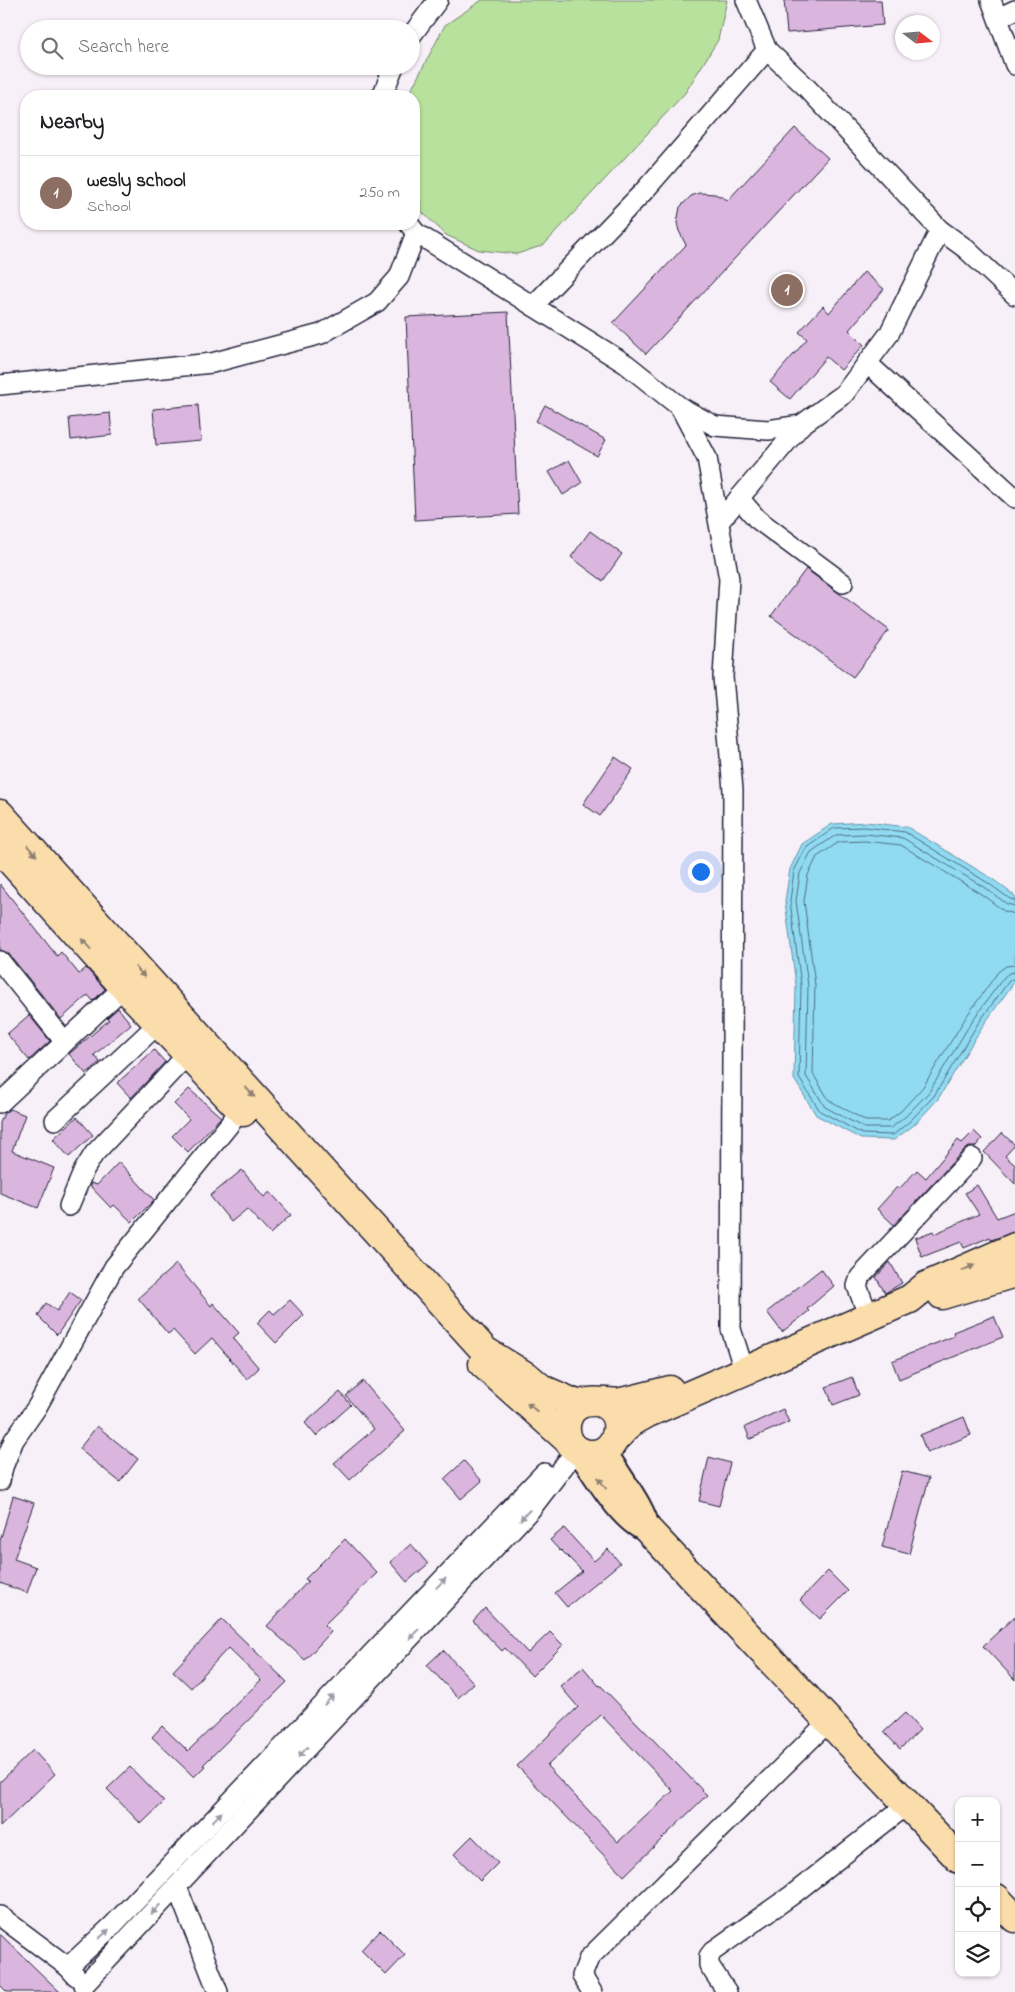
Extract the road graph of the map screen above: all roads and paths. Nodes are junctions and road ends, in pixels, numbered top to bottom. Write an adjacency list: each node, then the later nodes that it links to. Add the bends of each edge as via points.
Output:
1 (438, 0): 6 (street)
2 (746, 0): 7 (street)
3 (991, 0): 5 (street)
4 (1015, 10): 5 (street)
5 (998, 18): 8 (street)
6 (420, 24)
7 (767, 50): 13 (street); 15 (street, via 645,190)
8 (1015, 65)
9 (390, 75): 10 (street)
10 (384, 90)
11 (413, 230): 17 (street, via 399,277 377,302 321,334 212,363)
12 (415, 230): 15 (street)
13 (940, 230): 14 (street, via 965,248); 16 (street, via 890,334)
14 (1015, 295)
15 (533, 306): 18 (street, via 626,364)
16 (867, 363): 19 (street, via 844,394); 21 (street)
17 (0, 385)
18 (680, 407): 19 (street, via 715,426 768,430); 22 (street, via 707,458)
19 (802, 425): 20 (street)
20 (739, 498): 22 (street); 23 (street, via 757,519)
21 (1015, 498)
22 (719, 522): 40 (street, via 729,580 724,677 733,790 731,1330)
23 (843, 583)
24 (0, 814): 41 (highway, one-way to 41, via 485,1351 542,1389)
25 (0, 849): 27 (highway, one-way to 25)
26 (0, 961): 29 (street)
27 (124, 987): 28 (highway); 29 (street)
28 (158, 1023): 30 (highway); 33 (street)
29 (66, 1042): 31 (street)
30 (188, 1054): 32 (highway); 35 (street, via 94,1154)
31 (3, 1093)
32 (241, 1110): 42 (highway, one-way to 32, via 480,1362); 43 (street, via 114,1266 37,1407 14,1440)
33 (55, 1120)
34 (972, 1158): 39 (street, via 860,1276 857,1286)
35 (69, 1206)
36 (1015, 1247): 38 (highway, one-way to 36, via 926,1286)
37 (1015, 1273): 38 (highway, via 938,1297)
38 (910, 1299): 39 (highway)
39 (869, 1317): 40 (highway)
40 (737, 1374): 41 (highway, via 620,1402); 42 (highway, via 648,1413)
41 (589, 1403): 42 (highway, via 568,1416 566,1424); 42 (highway, via 611,1409 618,1427)
42 (586, 1445): 44 (main road, via 613,1468 644,1514); 48 (street, one-way to 48, via 531,1509); 52 (street, one-way to 42, via 112,1926 522,1498)
43 (0, 1481)
44 (647, 1529): 45 (highway)
45 (828, 1721): 46 (highway); 55 (street, via 588,1958 582,1976)
46 (908, 1804): 47 (highway); 56 (street, via 792,1895 713,1951 709,1965)
47 (955, 1855)
48 (177, 1886): 53 (street, one-way to 53); 54 (street)
49 (1000, 1902): 51 (highway)
50 (0, 1916): 52 (street)
51 (1015, 1918)
52 (68, 1967): 53 (street)
53 (86, 1988)
54 (218, 1992)
55 (592, 1992)
56 (726, 1992)

